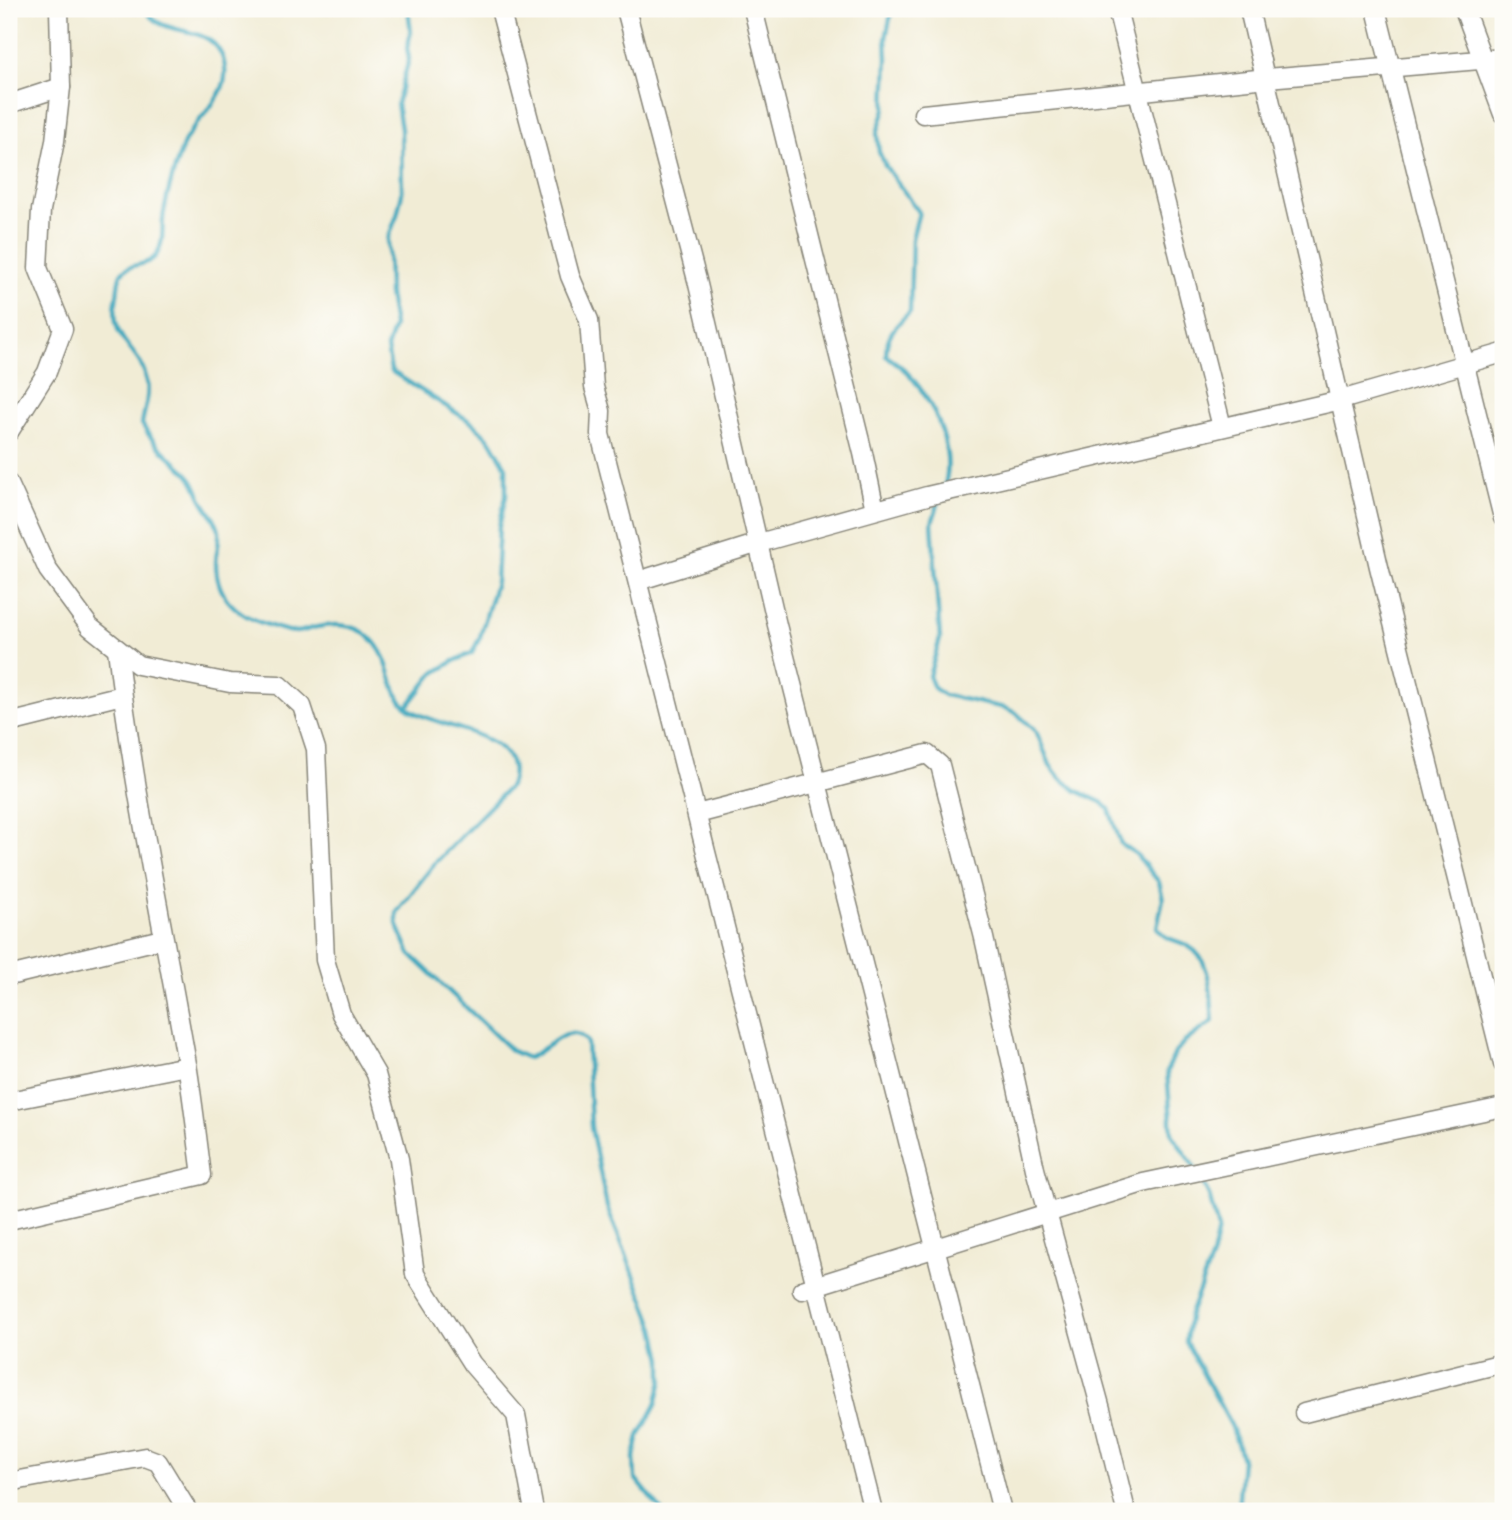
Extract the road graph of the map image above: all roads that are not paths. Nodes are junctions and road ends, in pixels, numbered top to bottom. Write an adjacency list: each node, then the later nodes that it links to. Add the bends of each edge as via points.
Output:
1 (59, 9): 13 (street)
2 (500, 9): 27 (street, via 570,276 589,320 600,434)
3 (626, 9): 26 (street)
4 (753, 9): 24 (street)
5 (1118, 9): 14 (street)
6 (1249, 9): 12 (street)
7 (1376, 9): 11 (street)
8 (1464, 9): 10 (street)
9 (1503, 58): 10 (street)
10 (1483, 60): 11 (street); 17 (street)
11 (1391, 67): 12 (street); 19 (street)
12 (1266, 78): 14 (street); 20 (street)
13 (61, 87): 15 (street); 22 (street, via 41,210 38,268 63,329 47,372)
14 (1138, 92): 16 (street); 21 (street)
15 (9, 104)
16 (923, 114)
17 (1503, 114)
18 (1503, 353): 19 (street)
19 (1465, 364): 20 (street); 25 (street)
20 (1341, 400): 21 (street); 35 (street)
21 (1222, 427): 24 (street)
22 (9, 432)
23 (9, 484): 28 (street, via 48,570 90,627)
24 (875, 510): 26 (street)
25 (1503, 518)
26 (759, 543): 27 (street); 31 (street)
27 (638, 581): 32 (street)
28 (117, 649): 29 (street); 47 (street, via 138,665 230,683 279,685 302,706 316,749 325,960 341,1014 376,1074 399,1159 415,1274 472,1364 516,1415)
29 (122, 695): 30 (street); 33 (street)
30 (9, 723)
31 (818, 783): 32 (street); 39 (street, via 927,754 940,765); 41 (street)
32 (697, 814): 42 (street)
33 (162, 939): 34 (street); 36 (street)
34 (9, 976)
35 (1503, 1064)
36 (187, 1066): 37 (street); 40 (street, via 202,1175)
37 (9, 1101)
38 (1503, 1107): 39 (street, via 1143,1183)
39 (1047, 1213): 41 (street); 50 (street)
40 (9, 1220)
41 (936, 1248): 42 (street); 49 (street)
42 (809, 1288): 48 (street)
43 (1503, 1363): 44 (street)
44 (1304, 1413)
45 (9, 1482): 46 (street, via 145,1457 159,1462)
46 (188, 1511)
47 (534, 1511)
48 (873, 1511)
49 (1002, 1511)
50 (1126, 1511)

